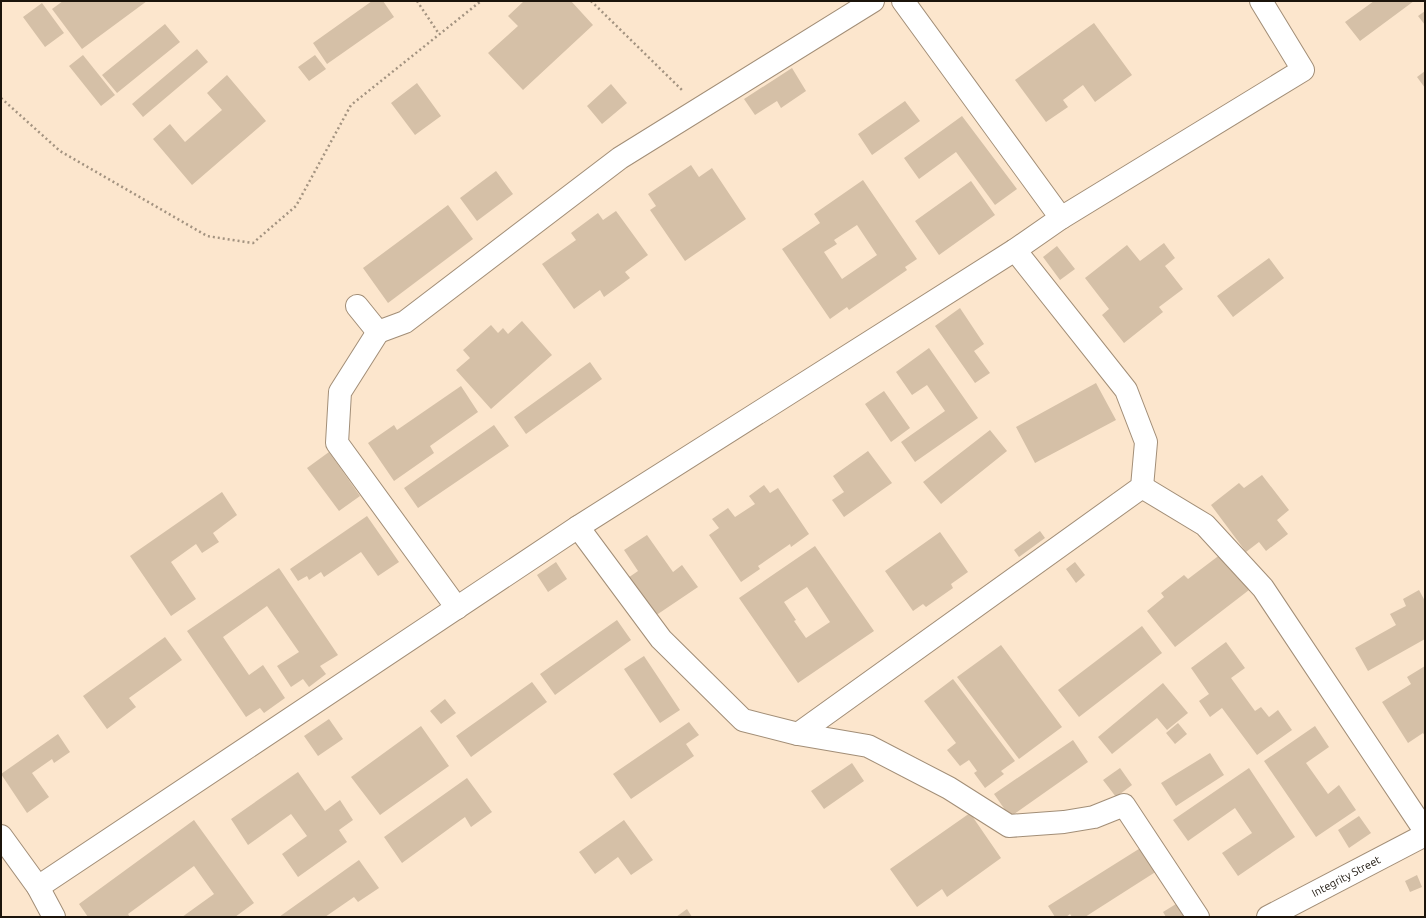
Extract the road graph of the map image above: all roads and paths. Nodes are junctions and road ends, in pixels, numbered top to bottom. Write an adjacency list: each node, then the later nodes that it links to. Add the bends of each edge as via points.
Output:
1 (417, 1): 7 (path)
2 (481, 1): 7 (path)
3 (591, 1): 9 (path)
4 (873, 1): 9 (street)
5 (903, 1): 10 (street)
6 (1261, 1): 10 (street, via 1303,70)
7 (439, 34): 8 (path, via 351,105 296,206 252,243 207,236 60,151)
8 (1, 98)
9 (700, 108): 13 (street, via 620,158 405,322)
10 (1061, 218): 11 (street)
11 (1015, 250): 14 (street, via 1126,390 1146,442); 15 (street)
12 (357, 306): 13 (street)
13 (378, 332): 16 (street, via 340,392 337,442)
14 (1142, 487): 17 (street); 18 (street, via 1205,525 1263,588)
15 (578, 527): 16 (street); 17 (street, via 661,639 744,720)
16 (457, 608): 21 (street)
17 (798, 734): 23 (street, via 868,746 949,788 1009,826 1094,817 1124,805)
18 (1425, 831)
19 (1425, 835): 24 (street, Integrity Street)
20 (1, 836): 21 (street)
21 (38, 887): 22 (street)
22 (54, 917)
23 (1198, 917)
24 (1268, 917)

